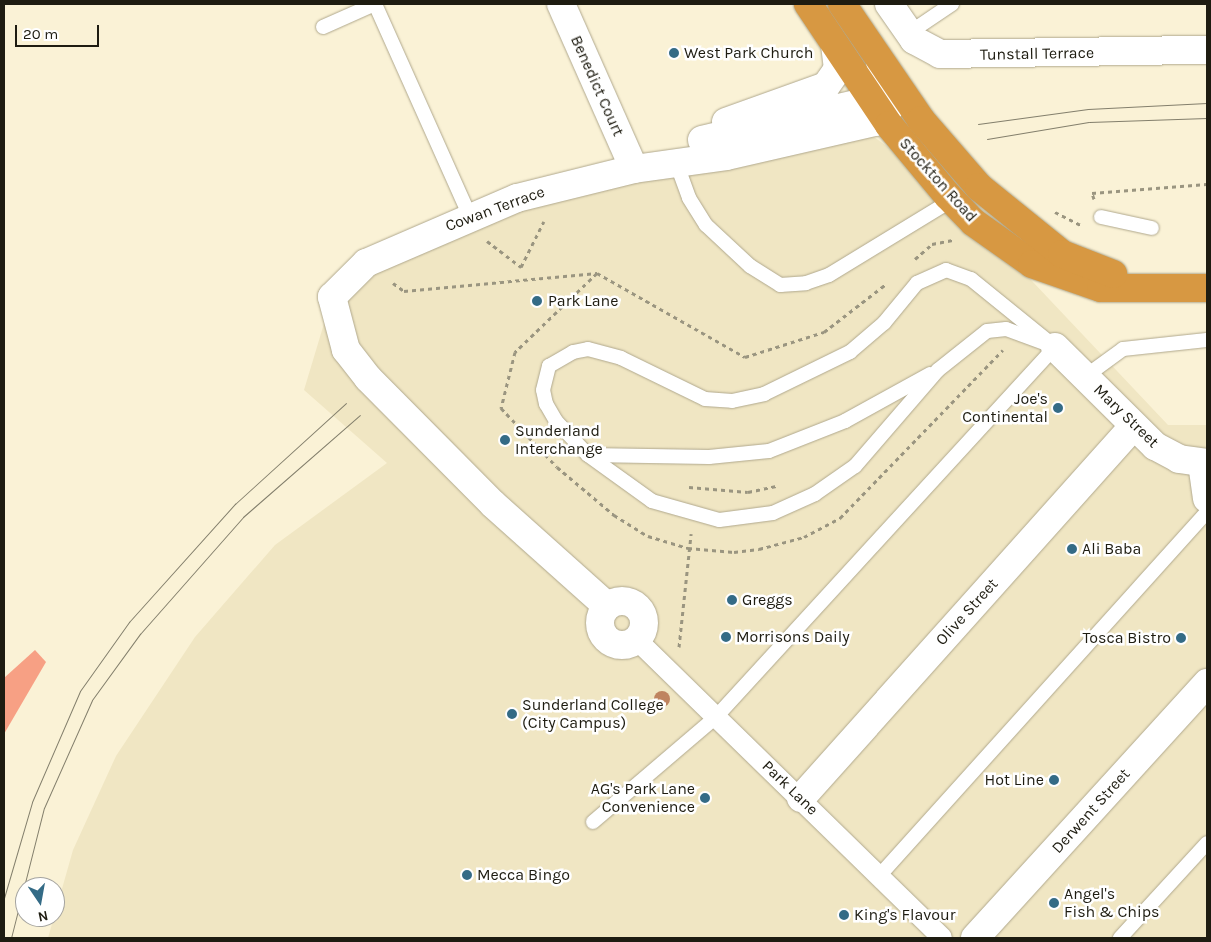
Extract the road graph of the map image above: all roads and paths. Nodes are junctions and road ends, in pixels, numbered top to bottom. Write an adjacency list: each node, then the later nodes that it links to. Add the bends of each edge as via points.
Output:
1 (376, 4): 7 (lane); 23 (lane)
2 (561, 4): 18 (street, Benedict Court)
3 (808, 4): 9 (highway, Stockton Road)
4 (842, 4): 11 (highway, Stockton Road)
5 (889, 4): 8 (street, Tunstall Terrace)
6 (952, 4): 8 (lane)
7 (323, 27)
8 (909, 33): 10 (street, Tunstall Terrace, via 940,54 954,56)
9 (834, 46): 12 (highway, Stockton Road); 15 (street, via 838,69 835,80 735,116)
10 (1207, 50)
11 (880, 62): 12 (street); 13 (highway, Stockton Road)
12 (882, 105): 13 (street); 14 (street, Cowan Terrace); 15 (street); 16 (highway, Stockton Road)
13 (922, 120): 30 (highway, Stockton Road, via 979,187 1036,237 1090,266)
14 (858, 127): 16 (street, Cowan Terrace, via 885,132); 17 (street, Cowan Terrace, via 726,156)
15 (702, 140): 17 (street)
16 (904, 143): 21 (highway, Stockton Road)
17 (676, 162): 18 (street, Cowan Terrace); 21 (lane, via 689,198 706,225 750,266 780,284 806,283 829,275)
18 (634, 169): 20 (street, Cowan Terrace)
19 (1207, 184): 22 (path, via 1092,193)
20 (562, 185): 23 (street, Cowan Terrace); 23 (path, via 521,267)
21 (952, 200): 30 (highway, Stockton Road, via 974,222 1042,268 1101,288)
22 (1101, 217): 24 (lane)
23 (465, 218): 27 (street, Cowan Terrace)
24 (1152, 228)
25 (961, 244): 26 (path, via 954,240 932,244)
26 (912, 262)
27 (366, 263): 28 (path, via 404,291 597,273 745,357 824,332); 43 (street, Cowan Terrace, via 332,296 346,350 368,378 493,504 607,606 599,625 605,638 624,646)
28 (892, 279)
29 (1207, 288): 30 (highway, Stockton Road)
30 (1180, 289)
31 (1207, 340): 34 (lane, via 1123,349)
32 (1055, 347): 33 (lane, via 996,328 978,336); 34 (street, Mary Street); 36 (lane, via 971,279 946,270 917,283 884,323 850,352 800,379 745,399 705,398 602,351 572,352 550,366 543,390 556,421); 46 (lane)
33 (938, 370): 36 (lane, via 845,421 769,450 709,457); 36 (lane, via 855,466 815,494 772,513 719,520 674,510 633,490)
34 (1086, 376): 35 (street, Mary Street)
35 (1134, 426): 37 (street, Mary Street, via 1167,454); 47 (street, Olive Street)
36 (588, 455)
37 (1204, 463): 40 (street)
38 (786, 483): 39 (path, via 748,492)
39 (700, 489)
40 (1207, 499)
41 (1207, 512): 50 (lane)
42 (688, 548): 44 (path)
43 (637, 640): 44 (street, Park Lane)
44 (677, 678): 46 (street, Park Lane)
45 (1207, 683): 52 (street, Derwent Street)
46 (716, 717): 47 (street, Park Lane); 48 (lane)
47 (801, 798): 50 (street, Park Lane)
48 (593, 822)
49 (1207, 843): 53 (lane)
50 (880, 875): 51 (street, Park Lane)
51 (942, 938)
52 (975, 938)
53 (1120, 938)

